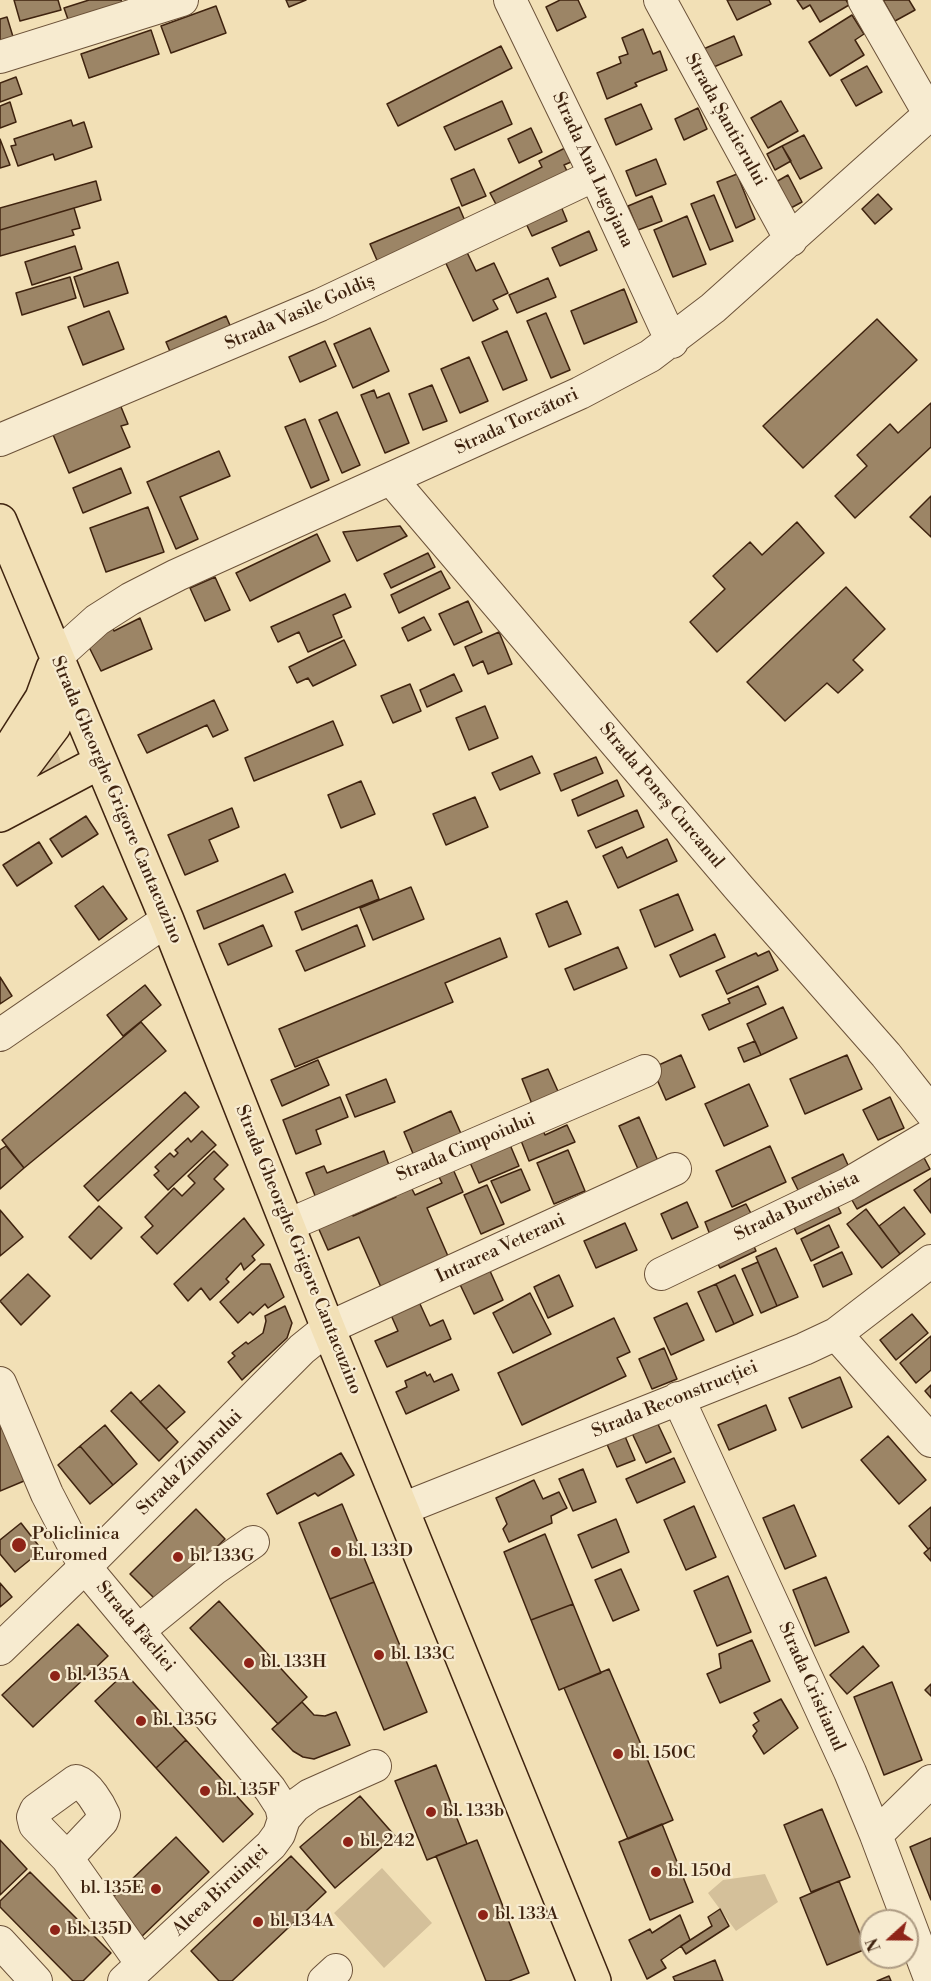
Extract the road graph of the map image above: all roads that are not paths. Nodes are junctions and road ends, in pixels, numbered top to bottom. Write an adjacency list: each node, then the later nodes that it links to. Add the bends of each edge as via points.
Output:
1 (182, 0): 5 (street)
2 (510, 0): 7 (street, Strada Ana Lugojana)
3 (660, 0): 8 (street, Strada Șantierului)
4 (864, 0): 6 (street)
5 (0, 57)
6 (930, 114): 8 (street, Strada Torcători)
7 (595, 175): 9 (street, Strada Ana Lugojana); 10 (street, Strada Vasile Goldiș, via 320,305)
8 (791, 240): 9 (street, Strada Torcători)
9 (672, 342): 11 (street, Strada Torcători, via 615,376)
10 (0, 440)
11 (391, 479): 13 (street, Strada Torcători, via 130,599 97,620); 21 (street, Strada Peneș Curcanul, via 886,1054)
12 (0, 521): 13 (main road, Strada Gheorghe Grigore Cantacuzino)
13 (56, 657): 14 (main road, Strada Gheorghe Grigore Cantacuzino); 15 (main road, via 42,698); 16 (main road, via 60,702 54,726)
14 (100, 762): 17 (main road); 18 (main road, Strada Gheorghe Grigore Cantacuzino)
15 (0, 764)
16 (0, 798)
17 (0, 815)
18 (167, 920): 19 (street); 24 (main road, Strada Gheorghe Grigore Cantacuzino)
19 (0, 1035)
20 (645, 1071): 24 (street, Strada Cimpoiului)
21 (931, 1112)
22 (931, 1135): 26 (street, Strada Burebista, via 848,1184)
23 (675, 1169): 27 (street, Intrarea Veterani)
24 (288, 1225): 27 (main road, Strada Gheorghe Grigore Cantacuzino)
25 (931, 1261): 28 (street, Strada Reconstrucției)
26 (661, 1274)
27 (328, 1328): 32 (main road, Strada Gheorghe Grigore Cantacuzino); 34 (street, Strada Zimbrului, via 302,1349)
28 (836, 1334): 30 (street, Strada Reconstrucției); 31 (street)
29 (0, 1383): 34 (street, Strada Făcliei, via 47,1494)
30 (678, 1398): 32 (street, Strada Reconstrucției); 40 (street, Strada Cristianul)
31 (931, 1441)
32 (402, 1509): 45 (main road, Strada Gheorghe Grigore Cantacuzino)
33 (253, 1542): 35 (street)
34 (85, 1567): 35 (street, Strada Făcliei); 36 (street, Strada Zimbrului)
35 (138, 1631): 39 (street, Strada Făcliei, via 270,1789)
36 (0, 1649)
37 (375, 1766): 39 (street, Aleea Biruinței, via 310,1795)
38 (931, 1781): 40 (street)
39 (284, 1819): 43 (street, Aleea Biruinței, via 271,1845)
40 (876, 1835): 46 (street, Strada Cristianul)
41 (67, 1858): 43 (street)
42 (0, 1942): 44 (street)
43 (133, 1973)
44 (36, 1981)
45 (594, 1981)
46 (930, 1981)

